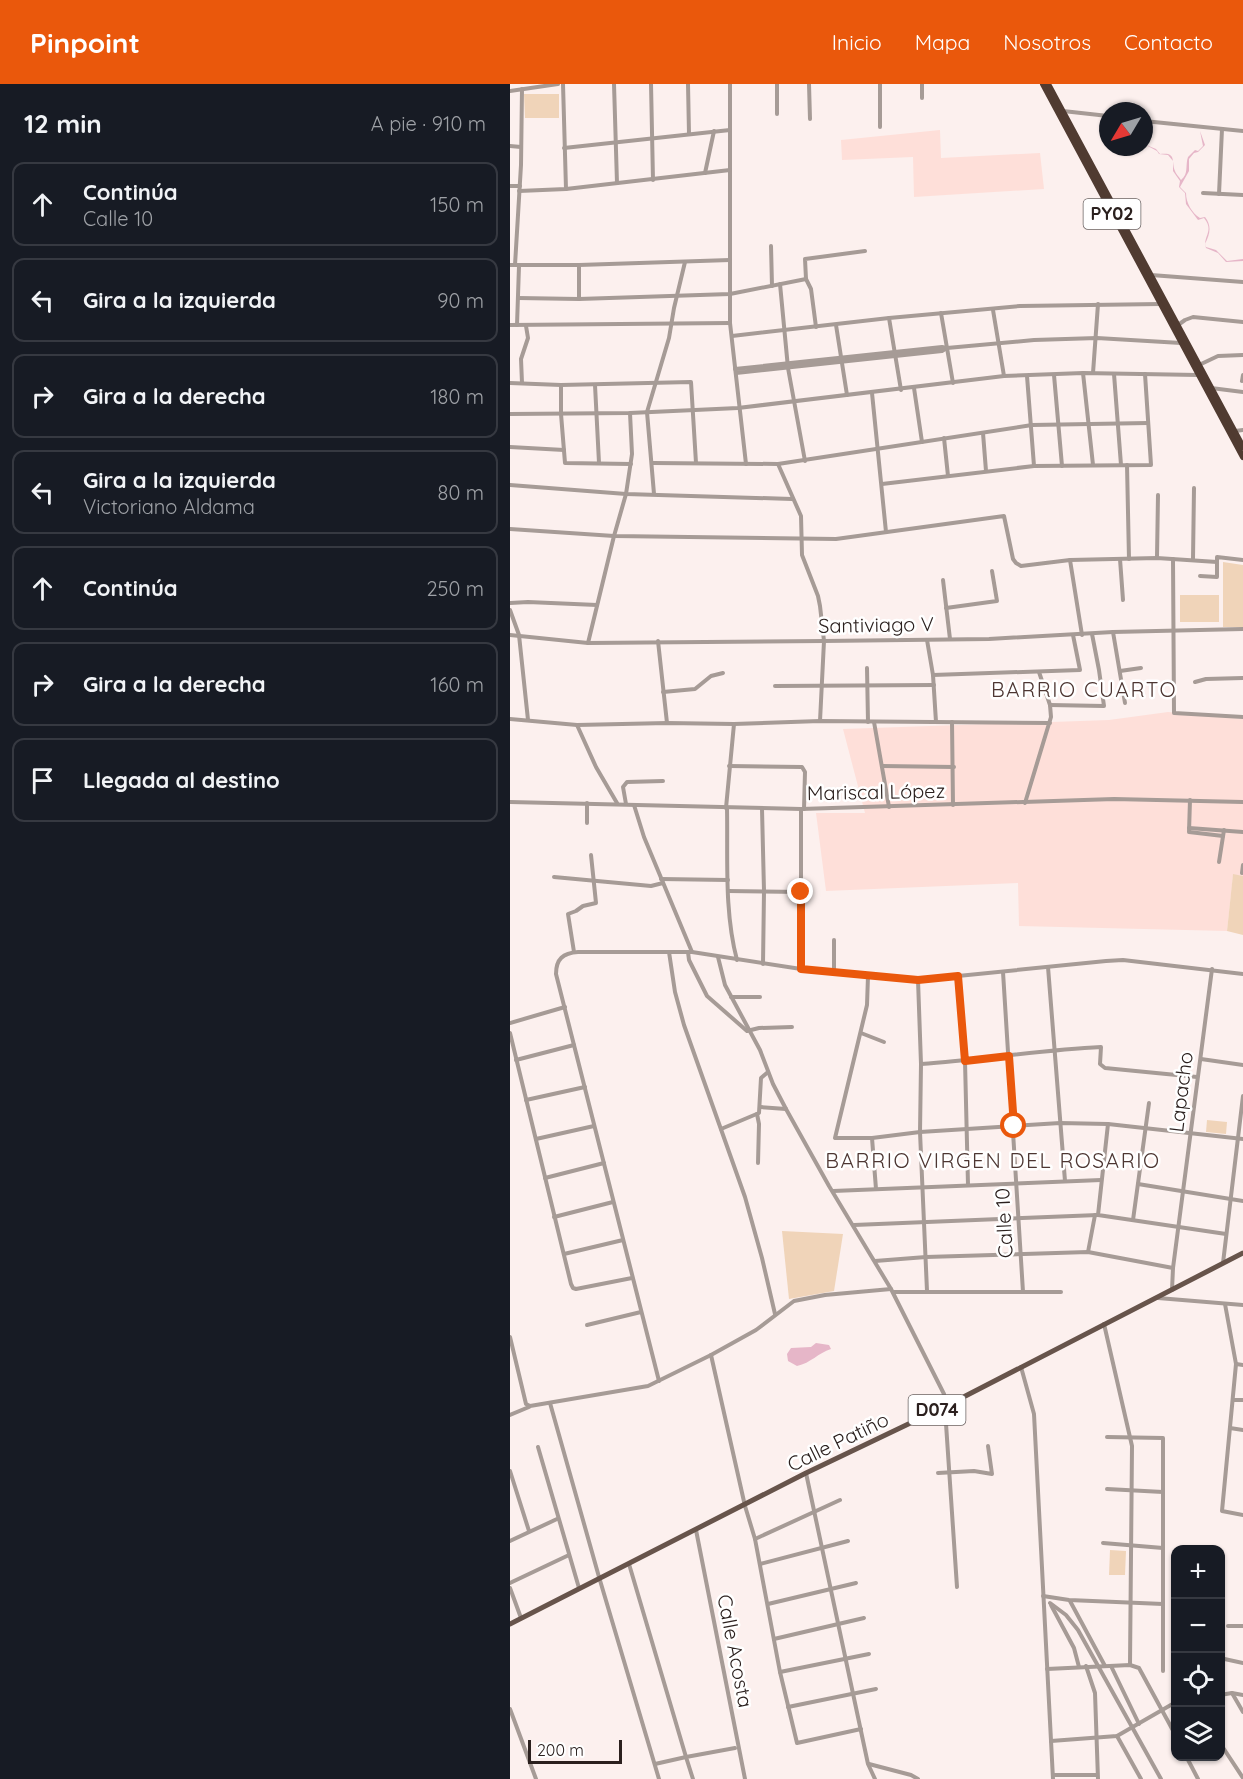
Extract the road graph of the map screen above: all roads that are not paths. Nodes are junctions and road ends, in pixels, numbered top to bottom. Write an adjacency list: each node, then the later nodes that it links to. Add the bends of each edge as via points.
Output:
1 (558, 84): 13 (street)
2 (563, 84): 31 (street)
3 (614, 84): 28 (street)
4 (651, 84): 27 (street)
5 (688, 84): 26 (street)
6 (730, 84): 23 (street)
7 (777, 84): 17 (street)
8 (808, 84): 19 (street)
9 (880, 84): 21 (street)
10 (922, 84): 15 (street)
11 (1043, 84): 58 (highway, PY02)
12 (1048, 84): 16 (highway, PY02)
13 (522, 89): 14 (street); 30 (street)
14 (510, 92)
15 (922, 98)
16 (1063, 111): 18 (street); 48 (highway, PY02)
17 (777, 114)
18 (1099, 115)
19 (810, 119)
20 (1153, 122): 22 (street)
21 (880, 127)
22 (1222, 129): 25 (street); 40 (street)
23 (730, 130): 24 (street); 32 (street)
24 (714, 131): 26 (street); 33 (street)
25 (1243, 131)
26 (689, 134): 27 (street)
27 (651, 139): 28 (street); 34 (street)
28 (616, 142): 31 (street); 35 (street)
29 (510, 146): 30 (street)
30 (521, 147): 37 (street)
31 (564, 147): 38 (street)
32 (730, 170): 33 (street); 44 (street)
33 (705, 173): 34 (street)
34 (653, 180): 35 (street)
35 (617, 183): 38 (street)
36 (510, 186): 37 (street)
37 (520, 188): 38 (street); 47 (street)
38 (566, 189)
39 (1203, 193): 40 (street)
40 (1219, 194): 41 (street)
41 (1243, 195)
42 (771, 246): 52 (street)
43 (866, 251): 49 (street, via 805,259)
44 (730, 260): 45 (street); 53 (street)
45 (685, 262): 46 (street); 54 (street)
46 (579, 265): 47 (street); 56 (street)
47 (515, 266): 55 (street)
48 (1151, 275): 50 (street); 69 (highway, PY02)
49 (806, 279): 51 (street); 70 (street)
50 (1243, 282)
51 (780, 284): 52 (street); 71 (street)
52 (772, 286): 53 (street)
53 (730, 294): 54 (street); 64 (street)
54 (678, 295): 56 (street); 63 (street)
55 (518, 298): 56 (street); 66 (street)
56 (579, 299)
57 (1098, 303): 58 (street); 59 (street); 73 (street)
58 (1160, 304): 75 (highway, PY02)
59 (993, 310): 60 (street); 74 (street)
60 (941, 313): 61 (street); 76 (street)
61 (889, 318): 68 (street); 77 (street)
62 (1243, 321): 69 (street, via 1193,317)
63 (672, 323): 64 (street); 67 (street); 95 (street)
64 (730, 323): 72 (street)
65 (510, 325): 66 (street)
66 (517, 325): 67 (street)
67 (526, 325): 94 (street, via 528,342 521,359)
68 (836, 325): 70 (street); 79 (street)
69 (1178, 326): 81 (highway, PY02)
70 (816, 327): 71 (street)
71 (784, 330): 72 (street); 80 (street)
72 (732, 336): 82 (street)
73 (1097, 338): 74 (street); 75 (street); 84 (street)
74 (999, 343): 76 (street); 90 (street)
75 (1181, 343): 88 (highway, PY02)
76 (947, 348): 77 (street); 96 (street)
77 (895, 354): 79 (street); 101 (street)
78 (1243, 355): 81 (street, via 1218,356)
79 (842, 360): 80 (street); 104 (street)
80 (788, 366): 82 (street); 105 (street)
81 (1199, 366): 100 (highway, PY02)
82 (736, 371): 106 (street)
83 (1083, 373): 84 (street); 87 (street); 114 (street)
84 (1093, 374): 85 (street)
85 (1114, 374): 86 (street); 115 (street)
86 (1145, 374): 88 (street); 116 (street)
87 (1054, 375): 91 (street); 113 (street)
88 (1198, 375): 127 (highway, PY02)
89 (1243, 375): 92 (street)
90 (1004, 376): 91 (street); 96 (street)
91 (1027, 376): 117 (street)
92 (1242, 381)
93 (510, 383): 94 (street)
94 (522, 383): 97 (street)
95 (656, 383): 98 (street); 107 (street, via 691,382); 109 (street)
96 (952, 383): 99 (street)
97 (561, 385): 98 (street); 112 (street)
98 (595, 385): 108 (street)
99 (914, 388): 101 (street); 122 (street)
100 (1211, 388): 102 (street); 119 (highway, PY02)
101 (901, 390): 103 (street)
102 (1243, 392)
103 (872, 393): 104 (street); 125 (street)
104 (847, 395): 105 (street)
105 (795, 401): 106 (street); 128 (street)
106 (738, 408): 107 (street); 133 (street)
107 (694, 410): 109 (street); 131 (street)
108 (596, 412): 110 (street); 112 (street); 130 (street)
109 (647, 412): 110 (street); 129 (street)
110 (630, 413): 132 (street)
111 (510, 414): 112 (street)
112 (561, 414): 126 (street)
113 (1059, 423): 114 (street); 117 (street); 139 (street)
114 (1089, 423): 115 (street); 135 (street)
115 (1119, 423): 116 (street); 136 (street)
116 (1148, 423): 137 (street, via 1151,465)
117 (1032, 425): 120 (street); 138 (street)
118 (1243, 430): 119 (street)
119 (1234, 431): 124 (highway, PY02)
120 (983, 432): 121 (street); 140 (street)
121 (944, 438): 122 (street); 141 (street)
122 (922, 442): 125 (street)
123 (510, 447): 126 (street)
124 (1243, 447)
125 (878, 449): 128 (street); 142 (street)
126 (564, 450): 130 (street, via 565,463)
127 (1243, 457)
128 (805, 461): 134 (street)
129 (653, 462): 131 (street); 146 (street)
130 (599, 463): 132 (street)
131 (696, 463): 133 (street)
132 (631, 464): 145 (street)
133 (746, 464): 134 (street)
134 (778, 464): 148 (street)
135 (1093, 465): 136 (street); 139 (street)
136 (1121, 465): 137 (street)
137 (1127, 465): 155 (street)
138 (1034, 466): 139 (street); 140 (street)
139 (1062, 466)
140 (986, 471): 141 (street)
141 (948, 476): 142 (street)
142 (882, 484): 150 (street)
143 (510, 485): 145 (street)
144 (1194, 488): 157 (street)
145 (626, 494): 146 (street); 151 (street)
146 (654, 494): 148 (street)
147 (1158, 495): 153 (street)
148 (792, 499): 152 (street, via 801,516)
149 (510, 529): 151 (street)
150 (886, 532): 152 (street); 158 (street, via 1004,516 1016,564)
151 (614, 536): 152 (street); 166 (street)
152 (801, 540): 181 (street, via 804,562 818,596)
153 (1157, 558): 155 (street); 156 (street)
154 (1120, 559): 155 (street); 158 (street); 164 (street)
155 (1129, 559)
156 (1173, 559): 157 (street); 171 (street)
157 (1193, 559): 160 (street)
158 (1070, 560): 177 (street)
159 (1243, 560): 160 (street, via 1217,557)
160 (1217, 562): 162 (street, via 1217,577)
161 (992, 571): 167 (street, via 997,602)
162 (1200, 576)
163 (944, 580): 167 (street)
164 (1123, 600)
165 (510, 603): 166 (street)
166 (597, 605): 182 (street)
167 (946, 609): 179 (street)
168 (510, 610): 169 (street)
169 (515, 623): 173 (street); 175 (street)
170 (1243, 629): 171 (street, Santiviago V)
171 (1174, 630): 172 (street, Santiviago V); 198 (street, via 1174,713)
172 (1113, 632): 174 (street, Santiviago V); 185 (street)
173 (510, 634): 175 (street, Santiviago V)
174 (1092, 634): 177 (street, Santiviago V); 197 (street, via 1104,706)
175 (519, 635): 182 (street, Santiviago V); 200 (street)
176 (1073, 635): 177 (street, Santiviago V); 179 (street, Santiviago V); 186 (street, via 1080,670)
177 (1082, 635)
178 (927, 639): 179 (street, Santiviago V); 181 (street, Santiviago V); 188 (street)
179 (950, 639)
180 (658, 641): 181 (street, Santiviago V); 182 (street, Santiviago V); 195 (street)
181 (824, 641): 193 (street)
182 (588, 643)
183 (867, 668): 194 (street)
184 (1141, 668): 185 (street)
185 (1120, 671): 196 (street)
186 (1039, 672): 188 (street); 197 (street)
187 (723, 673): 195 (street, via 711,676 695,689)
188 (933, 675): 191 (street)
189 (1243, 678): 190 (street)
190 (1195, 682)
191 (934, 685): 194 (street); 204 (street)
192 (775, 686): 193 (street)
193 (822, 686): 194 (street); 201 (street)
194 (867, 686): 202 (street)
195 (663, 692): 206 (street)
196 (1125, 703)
197 (1050, 705): 207 (street)
198 (1243, 717)
199 (510, 719): 200 (street)
200 (528, 720): 209 (street)
201 (820, 721): 202 (street); 208 (street)
202 (868, 722): 203 (street)
203 (874, 722): 204 (street); 211 (street)
204 (936, 722): 205 (street)
205 (952, 722): 207 (street); 212 (street)
206 (667, 723): 208 (street); 209 (street)
207 (1050, 723): 218 (street)
208 (734, 724): 210 (street)
209 (577, 725): 219 (street)
210 (729, 766): 224 (street); 226 (street, via 802,767)
211 (882, 766): 212 (street); 223 (street)
212 (954, 767): 222 (street)
213 (663, 781): 220 (street, via 627,782 623,787)
214 (1190, 800): 216 (street, Mariscal López); 218 (street, Mariscal López); 228 (street)
215 (510, 802): 217 (street, Mariscal López)
216 (1243, 802)
217 (587, 803): 219 (street, Mariscal López); 227 (street)
218 (1025, 803): 222 (street, Mariscal López)
219 (617, 804): 220 (street, Mariscal López)
220 (626, 804): 221 (street, Mariscal López)
221 (634, 805): 224 (street, Mariscal López); 238 (street)
222 (953, 805): 223 (street, Mariscal López)
223 (889, 807): 226 (street, Mariscal López)
224 (727, 808): 225 (street, Mariscal López); 237 (street)
225 (762, 808): 226 (street, Mariscal López); 241 (street)
226 (803, 809): 242 (street)
227 (587, 823)
228 (1189, 828): 229 (street); 231 (street, via 1190,834)
229 (1224, 830): 230 (street); 231 (street)
230 (1243, 831)
231 (1223, 836): 233 (street)
232 (591, 855): 239 (street)
233 (1220, 862)
234 (1243, 865): 235 (street)
235 (1242, 873)
236 (554, 877): 239 (street)
237 (728, 880): 238 (street); 240 (street)
238 (662, 881): 239 (street, via 651,886); 246 (street)
239 (593, 882): 244 (street, via 596,903 568,915)
240 (728, 891): 241 (street); 248 (street)
241 (764, 891): 242 (street); 249 (street)
242 (801, 892): 251 (street)
243 (834, 940): 253 (street)
244 (574, 952): 245 (street); 261 (street, via 561,957 556,967)
245 (669, 952): 246 (street); 289 (street, via 684,1025)
246 (690, 952): 247 (street); 264 (street, via 689,960 707,996)
247 (718, 957): 248 (street); 259 (street)
248 (737, 960): 249 (street)
249 (763, 964): 251 (street)
250 (1048, 967): 252 (street, via 1123,960); 254 (street); 269 (street)
251 (801, 969): 253 (street)
252 (1212, 969): 255 (street); 271 (street, Lapacho)
253 (834, 972): 256 (street)
254 (1003, 972): 257 (street); 270 (street, Calle 10)
255 (1243, 974)
256 (868, 976): 258 (street); 265 (street)
257 (958, 976): 258 (street); 273 (street)
258 (918, 980): 274 (street)
259 (731, 997): 260 (street); 264 (street)
260 (760, 997)
261 (565, 1007): 262 (street); 268 (street)
262 (510, 1023)
263 (792, 1028): 264 (street)
264 (748, 1031): 276 (street)
265 (861, 1033): 267 (street); 294 (street, via 835,1138)
266 (510, 1034): 272 (street)
267 (884, 1042)
268 (574, 1045): 272 (street); 278 (street)
269 (1055, 1049): 270 (street); 277 (street, via 1101,1047 1100,1064 1105,1068); 285 (street)
270 (1009, 1056): 273 (street); 288 (street, Calle 10)
271 (1201, 1059): 275 (street); 277 (street, Lapacho)
272 (516, 1060): 280 (street)
273 (965, 1061): 274 (street); 291 (street)
274 (921, 1064): 292 (street)
275 (1243, 1065)
276 (768, 1072): 282 (street, via 761,1078); 283 (street)
277 (1197, 1077): 293 (street, Lapacho)
278 (585, 1087): 280 (street); 287 (street)
279 (1243, 1096): 296 (street)
280 (526, 1100): 295 (street)
281 (1149, 1103): 290 (street)
282 (760, 1107): 283 (street); 284 (street)
283 (786, 1110): 307 (street)
284 (757, 1114): 289 (street); 297 (street)
285 (1060, 1123): 286 (street); 288 (street); 301 (street)
286 (1108, 1124): 290 (street); 300 (street)
287 (594, 1126): 295 (street); 298 (street)
288 (1014, 1126): 291 (street); 302 (street, Calle 10)
289 (720, 1129): 339 (street, via 748,1207)
290 (1146, 1129): 293 (street); 303 (street)
291 (966, 1130): 292 (street); 304 (street)
292 (920, 1132): 294 (street); 305 (street)
293 (1191, 1134): 296 (street); 308 (street, Lapacho)
294 (872, 1138): 306 (street)
295 (536, 1139): 299 (street)
296 (1240, 1139): 309 (street)
297 (758, 1162)
298 (604, 1163): 299 (street); 311 (street)
299 (545, 1178): 313 (street)
300 (1101, 1180): 301 (street); 312 (street)
301 (1065, 1181): 302 (street)
302 (1016, 1183): 304 (street); 314 (street, Calle 10)
303 (1138, 1184): 308 (street); 315 (street)
304 (968, 1185): 305 (street)
305 (923, 1187): 306 (street); 316 (street)
306 (876, 1189): 307 (street)
307 (832, 1191): 317 (street)
308 (1183, 1191): 309 (street); 318 (street, Lapacho)
309 (1230, 1198): 310 (street); 319 (street)
310 (1243, 1201)
311 (613, 1202): 313 (street); 320 (street)
312 (1097, 1215): 314 (street); 315 (street); 321 (street)
313 (554, 1217): 323 (street)
314 (1018, 1218): 316 (street); 324 (street, Calle 10)
315 (1133, 1220): 318 (street)
316 (924, 1222): 317 (street); 325 (street)
317 (854, 1225): 326 (street)
318 (1179, 1227): 319 (street); 328 (street, Lapacho)
319 (1226, 1234): 327 (street)
320 (623, 1240): 323 (street); 329 (street)
321 (1088, 1252): 324 (street); 328 (street)
322 (1243, 1253): 327 (main road, Calle Patiño / D074)
323 (564, 1254): 329 (street, via 573,1288)
324 (1020, 1255): 325 (street); 334 (street, Calle 10)
325 (926, 1257): 326 (street); 332 (street)
326 (875, 1261): 330 (street)
327 (1223, 1263): 331 (main road, Calle Patiño / D074)
328 (1173, 1268): 331 (street, Lapacho)
329 (632, 1278): 338 (street)
330 (892, 1290): 332 (street); 339 (street, via 800,1299); 352 (street, via 939,1383)
331 (1172, 1290): 335 (main road, Calle Patiño / D074)
332 (927, 1292): 334 (street)
333 (1062, 1292): 334 (street)
334 (1023, 1293)
335 (1157, 1298): 336 (street); 340 (main road, Calle Patiño / D074)
336 (1225, 1304): 337 (street); 344 (street)
337 (1243, 1305)
338 (641, 1312): 341 (street); 347 (street)
339 (775, 1315): 343 (street)
340 (1104, 1324): 346 (main road, Calle Patiño / D074); 357 (street)
341 (587, 1325)
342 (510, 1337): 351 (street, via 526,1404)
343 (711, 1355): 347 (street); 368 (street)
344 (1236, 1364): 345 (street); 348 (street)
345 (1243, 1365)
346 (1021, 1367): 352 (main road, Calle Patiño / D074); 391 (street, via 1034,1414)
347 (659, 1381): 350 (street)
348 (1233, 1400): 349 (street); 354 (street)
349 (1243, 1400)
350 (550, 1403): 351 (street); 384 (street)
351 (530, 1406): 353 (street)
352 (946, 1406): 361 (street); 362 (main road, Calle Patiño / D074)
353 (510, 1415)
354 (1230, 1428): 355 (street); 370 (street, via 1222,1511)
355 (1243, 1430)
356 (1107, 1437): 357 (street)
357 (1130, 1437): 365 (street); 366 (street, via 1162,1438)
358 (988, 1446): 361 (street, via 992,1474)
359 (538, 1447): 371 (street)
360 (510, 1471): 373 (street)
361 (950, 1472): 363 (street); 387 (street)
362 (806, 1473): 368 (main road, Calle Patiño / D074); 369 (street)
363 (938, 1473)
364 (1107, 1490): 365 (street)
365 (1131, 1490): 366 (street); 378 (street)
366 (1163, 1492): 380 (street)
367 (840, 1500): 369 (street)
368 (745, 1506): 372 (main road, Calle Patiño / D074); 374 (street)
369 (815, 1512): 374 (street); 379 (street)
370 (1243, 1515)
371 (557, 1519): 373 (street); 381 (street)
372 (696, 1530): 382 (main road, Calle Patiño / D074); 444 (street, Calle Acosta)
373 (529, 1531): 375 (street)
374 (755, 1539): 383 (street)
375 (510, 1541)
376 (848, 1541): 379 (street)
377 (1103, 1543): 378 (street)
378 (1131, 1545): 380 (street); 393 (street)
379 (822, 1547): 383 (street); 390 (street)
380 (1163, 1548): 395 (street)
381 (569, 1555): 386 (street); 389 (street)
382 (628, 1563): 384 (main road, Calle Patiño / D074); 435 (street)
383 (759, 1564): 394 (street)
384 (599, 1577): 389 (main road, Calle Patiño / D074); 437 (street)
385 (856, 1582): 390 (street)
386 (510, 1583)
387 (957, 1587)
388 (510, 1588): 396 (street)
389 (579, 1588): 396 (main road, Calle Patiño / D074)
390 (831, 1589): 394 (street); 399 (street)
391 (1047, 1599): 392 (street); 409 (street, via 1070,1620); 412 (street, via 1074,1648); 413 (street)
392 (1070, 1600): 393 (street); 410 (street)
393 (1131, 1602): 395 (street); 407 (street)
394 (768, 1604): 402 (street)
395 (1163, 1604): 414 (street)
396 (521, 1618): 398 (main road, Calle Patiño / D074)
397 (864, 1618): 399 (street)
398 (510, 1624)
399 (839, 1624): 402 (street); 404 (street)
400 (1228, 1626): 401 (street)
401 (1243, 1626)
402 (774, 1639): 415 (street)
403 (869, 1654): 404 (street)
404 (846, 1659): 415 (street); 418 (street)
405 (1225, 1659): 406 (street)
406 (1243, 1663)
407 (1130, 1665): 411 (street); 424 (street, via 1145,1676)
408 (1086, 1666): 409 (street); 412 (street); 431 (street, via 1095,1693)
409 (1098, 1666): 410 (street); 427 (street)
410 (1105, 1666): 411 (street)
411 (1111, 1666): 426 (street)
412 (1079, 1667): 413 (street)
413 (1047, 1669): 432 (street)
414 (1163, 1671)
415 (780, 1672): 422 (street)
416 (876, 1689): 418 (street)
417 (1232, 1693): 419 (street); 420 (street); 425 (street)
418 (854, 1694): 422 (street); 429 (street)
419 (1225, 1694)
420 (1243, 1695)
421 (1171, 1705): 424 (street)
422 (788, 1707): 429 (street, via 796,1743)
423 (510, 1709): 441 (street)
424 (1161, 1711): 426 (street); 428 (street)
425 (1243, 1712)
426 (1138, 1724): 427 (street)
427 (1133, 1727): 430 (street); 448 (street)
428 (1171, 1728)
429 (861, 1729): 438 (street)
430 (1117, 1736): 431 (street); 447 (street)
431 (1096, 1738): 432 (street); 440 (street)
432 (1051, 1741): 439 (street)
433 (735, 1748): 435 (street)
434 (1225, 1750): 450 (street)
435 (686, 1757): 437 (street); 443 (street)
436 (1189, 1761): 449 (street)
437 (654, 1764): 442 (street)
438 (868, 1764): 445 (street); 446 (street)
439 (1053, 1777): 440 (street)
440 (1097, 1777)
441 (536, 1779)
442 (659, 1779)
443 (693, 1779)
444 (745, 1779)
445 (875, 1779)
446 (918, 1779)
447 (1141, 1779)
448 (1161, 1779)
449 (1198, 1779)
450 (1243, 1779)

